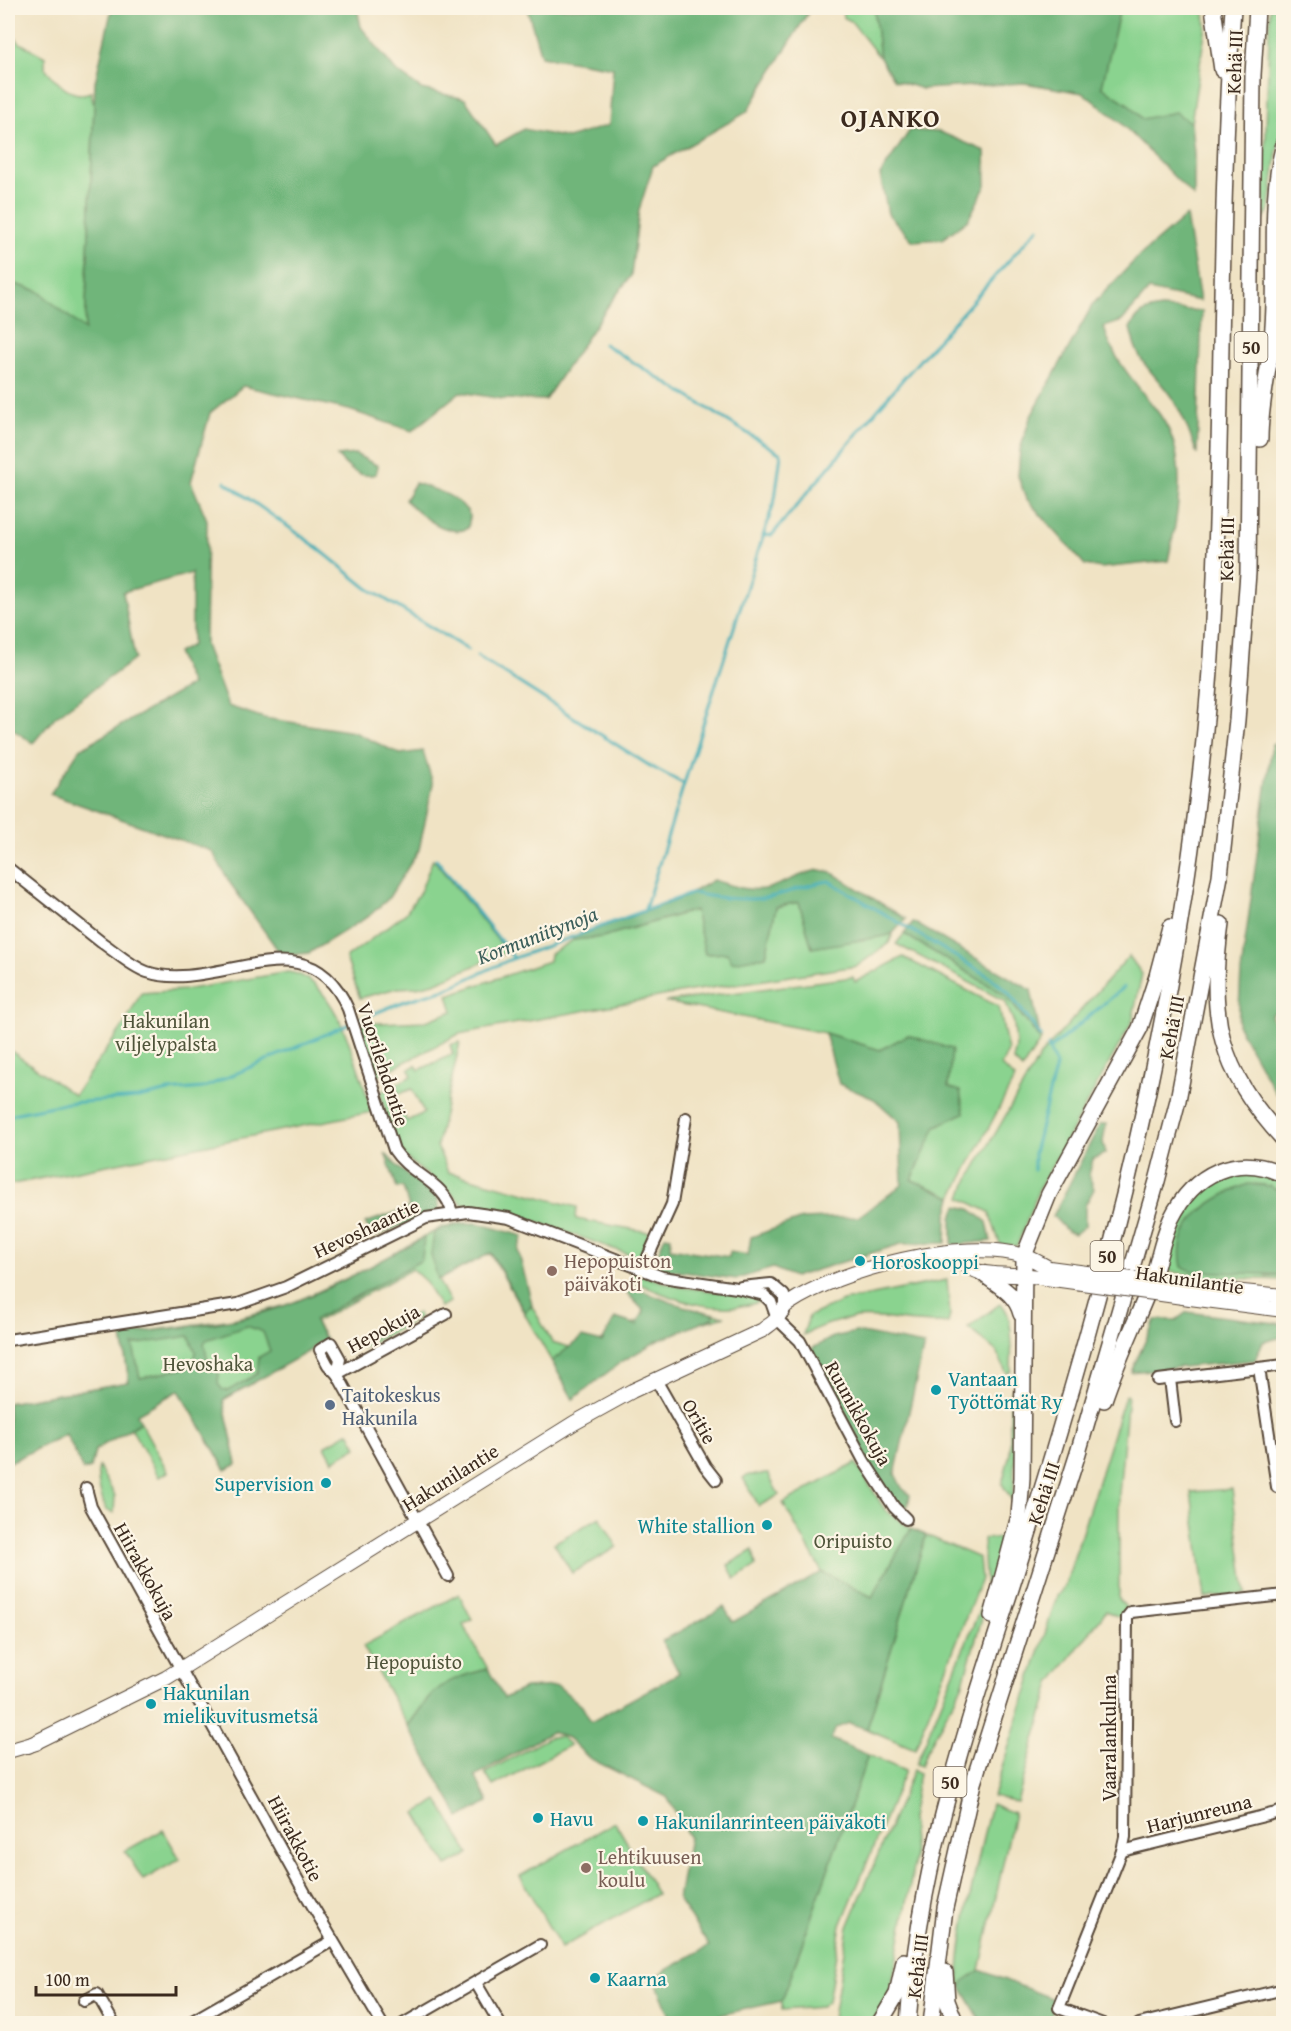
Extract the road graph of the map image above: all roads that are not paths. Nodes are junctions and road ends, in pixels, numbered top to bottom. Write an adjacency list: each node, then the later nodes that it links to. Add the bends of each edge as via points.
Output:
1 (1213, 8): 5 (highway)
2 (1233, 8): 5 (highway, Kehä III / 50)
3 (1257, 8): 6 (highway, Kehä III / 50)
4 (1265, 8): 6 (highway, via 1261,74)
5 (1228, 114): 9 (highway, Kehä III / 50, via 1214,589)
6 (1253, 120): 8 (highway, Kehä III / 50)
7 (1284, 144): 8 (highway, via 1277,177 1272,339 1264,384 1258,512)
8 (1248, 573): 11 (highway, Kehä III / 50)
9 (1191, 855): 16 (highway, via 1176,892 1165,947 1140,1028 1049,1194); 44 (highway, Kehä III / 50, via 1148,1088 1113,1235 1038,1503)
10 (8, 868): 15 (street, Vuorilehdontie, via 137,968 170,976 282,961 305,963 330,980 348,1009 394,1150 400,1160 444,1193)
11 (1220, 876): 13 (highway, via 1223,914 1214,986 1221,1038 1242,1087); 36 (highway, Kehä III / 50, via 1175,1112)
12 (686, 1118): 17 (street, via 672,1204)
13 (1284, 1140)
14 (1284, 1175): 36 (highway, via 1263,1166 1233,1166 1209,1175 1184,1198 1164,1236 1149,1288 1097,1422)
15 (452, 1213): 17 (street, Hevoshaantie, via 509,1218); 29 (street, Hevoshaantie, via 426,1218 286,1287 238,1304)
16 (1024, 1256): 19 (main road, Hakunilantie); 20 (highway); 24 (main road, Hakunilantie, via 986,1250 930,1255 856,1273 813,1289)
17 (642, 1270): 21 (street, Hevoshaantie, via 685,1282)
18 (982, 1273): 20 (main road, Hakunilantie); 27 (main road, Hakunilantie, via 955,1259 923,1261 866,1275 798,1305); 28 (highway, via 1014,1299)
19 (1047, 1273): 20 (main road, Hakunilantie); 22 (main road, Hakunilantie, bridge)
20 (1024, 1274): 28 (highway)
21 (737, 1288): 24 (street, Hevoshaantie, via 771,1284 784,1295); 27 (street, Hevoshaantie, via 764,1295)
22 (1191, 1293): 23 (main road, Hakunilantie); 25 (main road, Hakunilantie)
23 (1284, 1296)
24 (785, 1305): 27 (main road)
25 (1284, 1310)
26 (446, 1314): 41 (street, Hepokuja, via 337,1374)
27 (779, 1322): 33 (main road, Hakunilantie, via 766,1335); 40 (street, Ruunikkokuja, via 800,1341 864,1461)
28 (1023, 1329): 44 (highway, via 1024,1454 1019,1516 993,1612)
29 (8, 1340)
30 (1284, 1365): 31 (street)
31 (1259, 1368): 32 (street); 38 (street)
32 (1170, 1379): 34 (street); 35 (street)
33 (656, 1380): 37 (street, Oritie); 41 (main road, Hakunilantie, via 574,1423)
34 (1158, 1380)
35 (1175, 1420)
36 (1078, 1453): 49 (highway, Kehä III / 50, via 973,1784)
37 (716, 1479)
38 (1277, 1486)
39 (86, 1488): 45 (street, Hiirakkokuja, via 91,1507)
40 (906, 1519)
41 (417, 1521): 42 (street, Hepokuja); 45 (main road, Hakunilantie)
42 (448, 1576)
43 (1284, 1595): 48 (street, Vaaralankulma, via 1131,1612 1126,1617)
44 (990, 1650): 50 (highway, Kehä III / 50, via 952,1776)
45 (181, 1671): 46 (main road, Hakunilantie, via 28,1746); 51 (street, Hiirakkotie)
46 (8, 1751)
47 (1284, 1811): 48 (street, Harjunreuna)
48 (1122, 1851): 65 (street, Vaaralankulma, via 1059,2007)
49 (945, 1908): 63 (highway, Kehä III / 50); 64 (highway, via 949,1943 944,1988)
50 (921, 1917): 61 (highway, via 907,1938 897,1994); 62 (highway, Kehä III / 50)
51 (332, 1941): 57 (street); 58 (street, Hiirakkotie)
52 (540, 1945): 53 (street)
53 (476, 1983): 59 (street); 60 (street)
54 (1284, 1989): 66 (street)
55 (84, 2001): 56 (street, via 97,1994)
56 (114, 2024)
57 (187, 2024)
58 (382, 2024)
59 (403, 2024)
60 (500, 2024)
61 (879, 2024)
62 (908, 2024)
63 (931, 2024)
64 (956, 2024)
65 (1103, 2024)
66 (1139, 2024)

